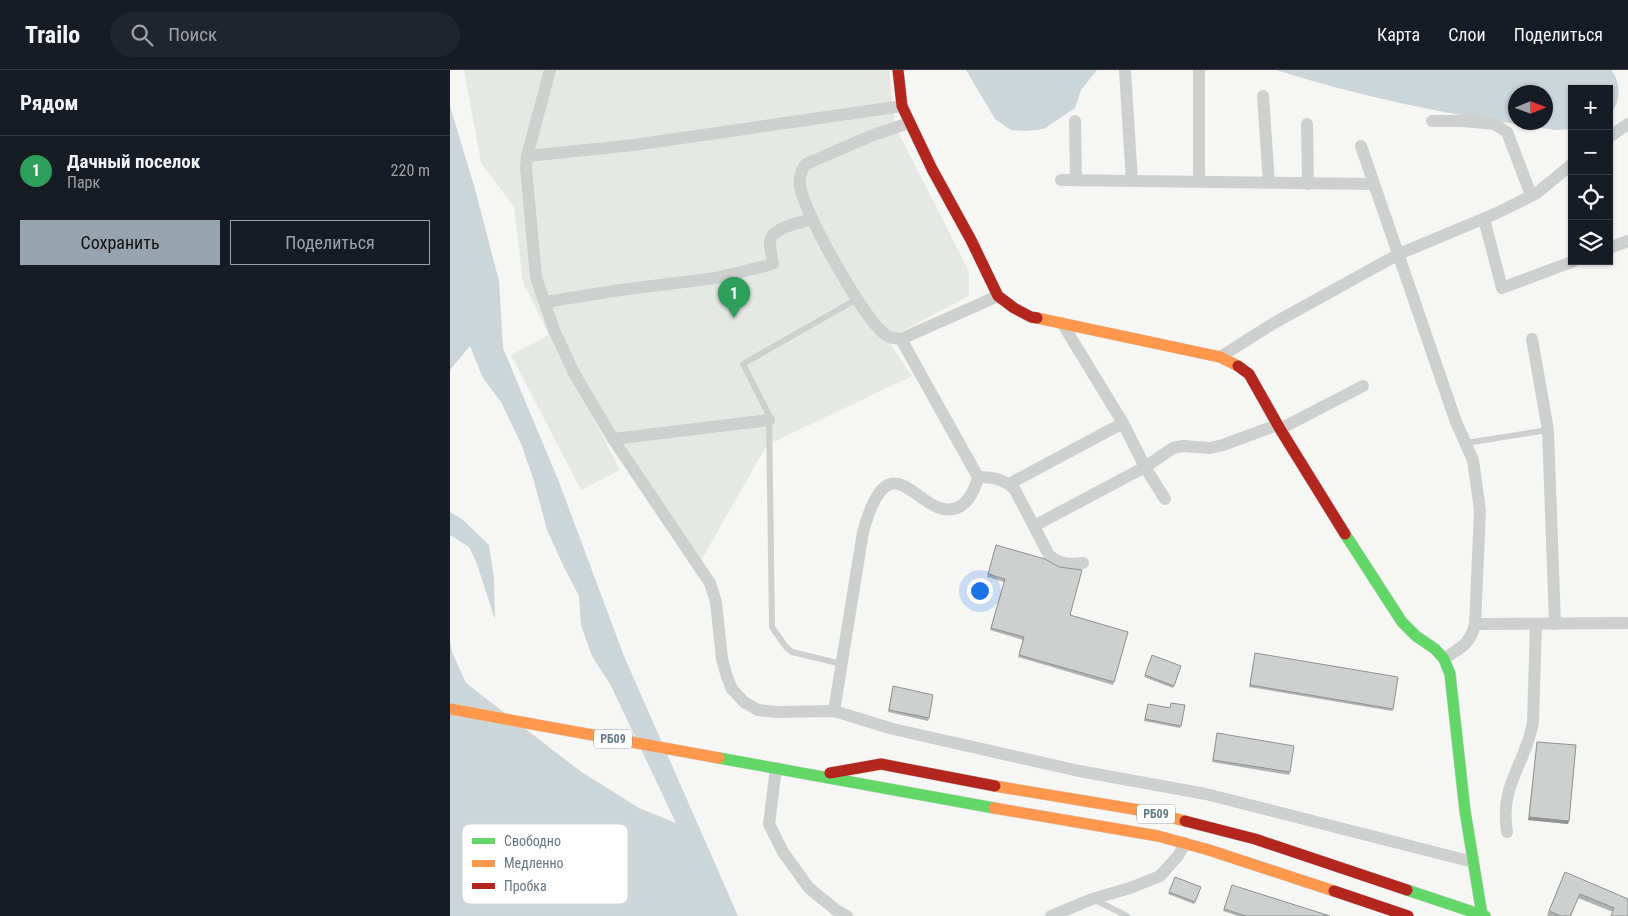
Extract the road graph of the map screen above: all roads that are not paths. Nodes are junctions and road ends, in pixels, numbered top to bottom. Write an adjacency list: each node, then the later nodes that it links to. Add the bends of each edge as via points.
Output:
1 (550, 70): 14 (street)
2 (898, 70): 6 (main road)
3 (1199, 70): 19 (street)
4 (1125, 71): 18 (street)
5 (1263, 96): 20 (street)
6 (902, 106): 9 (main road); 14 (street, via 634,145)
7 (1075, 121): 17 (street)
8 (1432, 121): 23 (street, via 1494,124 1507,132)
9 (910, 122): 24 (street, via 806,164 802,169 800,186); 30 (main road)
10 (1307, 124): 21 (street)
11 (1628, 124): 12 (street)
12 (1613, 134)
13 (1361, 146): 22 (street)
14 (527, 156): 32 (street, via 533,258)
15 (1568, 167): 23 (street)
16 (1061, 180): 17 (street)
17 (1076, 180): 18 (street)
18 (1132, 181): 19 (street)
19 (1199, 181): 20 (street)
20 (1269, 183): 21 (street)
21 (1308, 184): 22 (street)
22 (1374, 184): 28 (street)
23 (1531, 195): 25 (street)
24 (812, 219): 31 (street); 32 (street, via 781,228 773,235 770,242 773,264 716,278)
25 (1484, 219): 28 (street); 29 (street, via 1502,288)
26 (1628, 241): 27 (street)
27 (1613, 247)
28 (1399, 254): 36 (street, via 1274,323); 43 (street)
29 (1568, 263)
30 (998, 296): 33 (main road, via 1031,317); 34 (street)
31 (857, 299): 34 (street, via 880,330 887,336); 38 (lane, via 743,364)
32 (545, 302): 42 (street, via 574,373)
33 (1062, 323): 36 (main road); 39 (street)
34 (901, 339): 45 (street)
35 (1532, 339): 41 (street)
36 (1220, 357): 40 (main road, via 1249,374)
37 (1363, 386): 40 (street)
38 (770, 420): 42 (street); 55 (lane, via 772,626 792,652)
39 (1123, 423): 44 (street); 46 (street)
40 (1278, 427): 44 (street, via 1210,448 1173,448); 54 (main road, via 1402,622)
41 (1548, 430): 43 (lane); 53 (street)
42 (613, 439): 57 (street, via 710,583 716,602 722,659 732,689 744,702 758,710)
43 (1466, 443): 51 (street, via 1473,460 1480,510)
44 (1146, 467): 47 (street); 48 (street)
45 (978, 476): 46 (street, via 995,477); 55 (street, via 977,485 964,504 950,510 941,509 900,484 885,485 880,491 863,532)
46 (1008, 484): 48 (street, via 1015,490)
47 (1165, 499)
48 (1034, 526): 49 (street, via 1049,555 1056,561)
49 (1083, 563)
50 (1628, 623): 53 (street)
51 (1475, 624): 52 (street); 54 (street, via 1466,644)
52 (1536, 624): 53 (street); 60 (street, via 1533,722 1531,735 1512,778 1505,808)
53 (1555, 624)
54 (1444, 659): 63 (main road, via 1450,674)
55 (842, 664): 57 (street)
56 (450, 709): 58 (main road, РБ09)
57 (834, 711): 63 (street, via 893,729 1079,771 1206,794)
58 (776, 768): 59 (main road, РБ09); 69 (street, via 770,824 783,852 809,888)
59 (816, 776): 61 (main road, РБ09); 62 (main road, РБ09, via 881,764 1145,811)
60 (1507, 832)
61 (1185, 843): 65 (main road, РБ09); 67 (street, via 1160,876)
62 (1303, 854): 64 (main road, РБ09); 65 (main road, via 1308,869 1303,877)
63 (1473, 862): 72 (main road)
64 (1336, 865): 66 (main road, via 1322,870 1320,874 1322,884); 72 (main road, РБ09)
65 (1294, 876): 66 (main road, РБ09)
66 (1330, 890): 68 (main road, РБ09)
67 (1092, 899): 70 (street); 71 (lane)
68 (1402, 915)
69 (847, 916)
70 (1052, 916)
71 (1127, 916)
72 (1484, 916)

